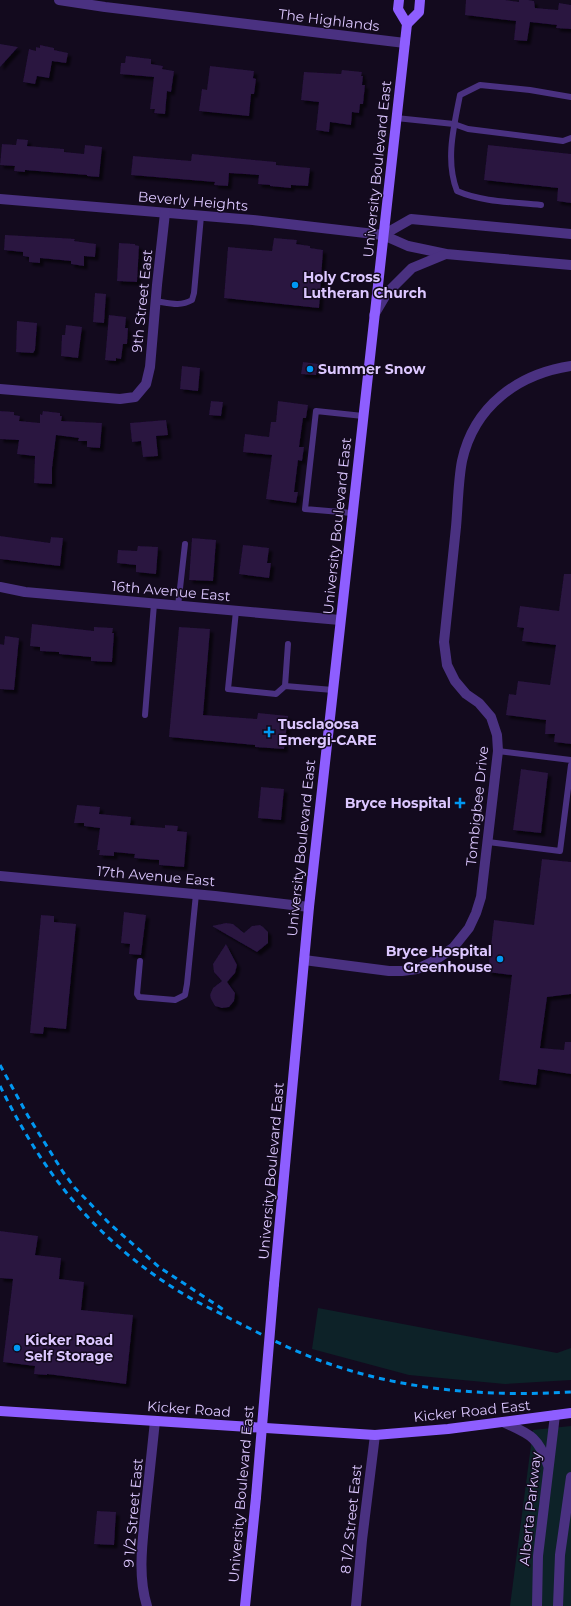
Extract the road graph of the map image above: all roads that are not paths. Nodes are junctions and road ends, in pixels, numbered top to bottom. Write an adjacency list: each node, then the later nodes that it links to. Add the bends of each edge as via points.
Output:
1 (59, 0): 5 (street, The Highlands)
2 (399, 0): 4 (main road, via 398,8)
3 (420, 0): 4 (main road, via 419,12)
4 (407, 24): 5 (main road, University Boulevard East)
5 (405, 43): 7 (main road, University Boulevard East)
6 (571, 97): 8 (lane, via 480,85 460,95)
7 (396, 118): 8 (lane); 15 (main road, University Boulevard East)
8 (454, 124): 9 (lane, via 468,129 563,141); 11 (lane, via 451,158 452,179 456,190 468,196)
9 (571, 138)
10 (0, 199): 12 (street, Beverly Heights)
11 (541, 205)
12 (165, 213): 13 (street, Beverly Heights); 18 (street, 9th Street East)
13 (201, 216): 15 (street, Beverly Heights); 18 (lane, via 192,300 178,305)
14 (571, 234): 15 (street, via 411,219)
15 (383, 236): 16 (street, Beverly Heights, via 408,246); 19 (main road, University Boulevard East)
16 (446, 254): 17 (street, Beverly Heights); 19 (street, via 412,268 387,293)
17 (571, 265)
18 (155, 301): 21 (street, 9th Street East, via 150,367 146,384 135,397 120,399)
19 (374, 314): 22 (main road, University Boulevard East)
20 (571, 366): 34 (street, Tombigbee Drive, via 548,370 508,390 492,404 474,428 462,460 444,642 447,665 455,681 491,717 497,736)
21 (0, 389)
22 (363, 416): 23 (main road, University Boulevard East); 23 (lane, via 316,411 305,509)
23 (352, 513): 29 (main road, University Boulevard East)
24 (185, 544): 27 (lane)
25 (0, 587): 26 (street, 16th Avenue East, via 25,592)
26 (154, 604): 27 (street, 16th Avenue East); 33 (lane)
27 (178, 606): 28 (street, 16th Avenue East)
28 (236, 611): 29 (street, 16th Avenue East); 31 (lane, via 228,689 276,694)
29 (340, 620): 32 (main road, University Boulevard East)
30 (288, 644): 31 (lane)
31 (285, 686): 32 (lane)
32 (333, 690): 40 (main road, University Boulevard East)
33 (145, 715)
34 (498, 751): 35 (lane); 37 (street, Tombigbee Drive)
35 (571, 760)
36 (571, 765): 37 (lane, via 560,851)
37 (488, 842): 41 (street, Tombigbee Drive, via 481,897 469,928 453,948 432,962 417,969 389,971)
38 (0, 876): 39 (street, 17th Avenue East)
39 (196, 894): 40 (street, 17th Avenue East); 42 (lane, via 185,995 175,1000 139,997 137,994)
40 (308, 907): 41 (main road, University Boulevard East)
41 (304, 960): 52 (main road, University Boulevard East, bridge)
42 (140, 961)
43 (0, 1411): 46 (main road, Kicker Road)
44 (571, 1413): 45 (main road, Kicker Road East)
45 (555, 1415): 47 (main road, Kicker Road East); 49 (street, Alberta Parkway)
46 (155, 1421): 48 (main road, Kicker Road); 51 (street, 9 1/2 Street East, via 144,1528 142,1577)
47 (503, 1422): 48 (main road, Kicker Road East); 49 (street, via 530,1434 543,1450)
48 (375, 1435): 53 (street, 8 1/2 Street East)
49 (548, 1465): 54 (street, Alberta Parkway, via 538,1556)
50 (571, 1477): 55 (street, via 560,1555)
51 (147, 1606)
52 (245, 1606)
53 (356, 1606)
54 (537, 1606)
55 (558, 1606)

